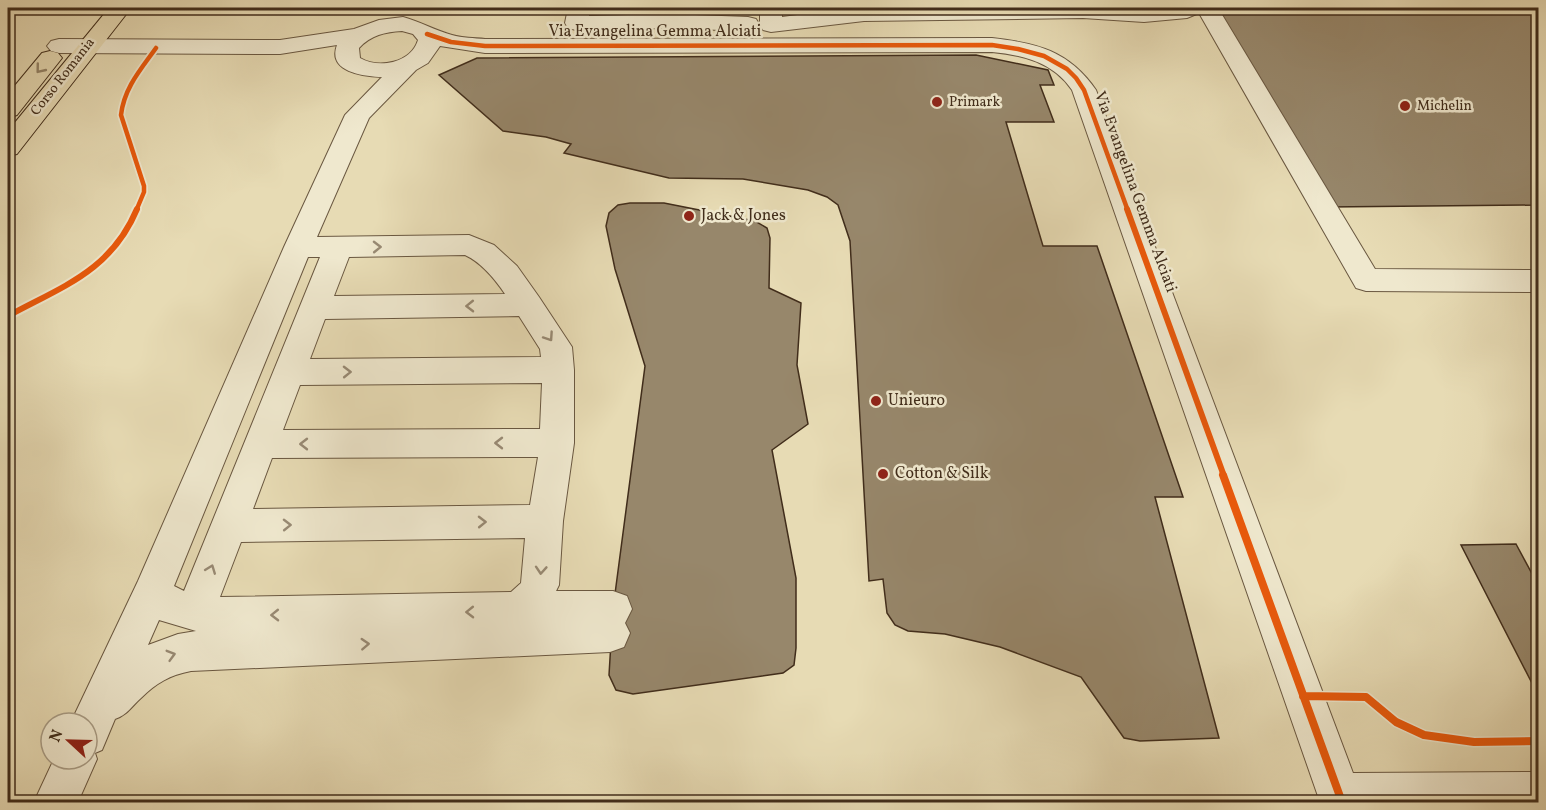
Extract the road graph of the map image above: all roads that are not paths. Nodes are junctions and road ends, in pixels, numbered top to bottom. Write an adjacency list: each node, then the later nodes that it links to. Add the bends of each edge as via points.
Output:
1 (120, 8): 13 (main road, Corso Romania)
2 (579, 8): 7 (street, via 576,23)
3 (1082, 9): 4 (street); 6 (street, via 1144,15)
4 (929, 10): 5 (street)
5 (863, 11): 7 (street)
6 (1201, 13): 22 (street, via 1366,280)
7 (771, 16)
8 (78, 23): 11 (main road, Corso Romania)
9 (427, 34): 10 (street, Via Evangelina Gemma Alciati, via 403,24); 12 (street, Via Evangelina Gemma Alciati); 15 (street, via 429,46)
10 (359, 35): 14 (street); 16 (street, via 347,48)
11 (59, 46): 13 (street); 17 (main road, Corso Romania, one-way to 17)
12 (485, 46): 15 (street, Via Evangelina Gemma Alciati); 38 (street, Via Evangelina Gemma Alciati, via 992,45 1036,52 1074,76 1084,90)
13 (87, 47): 14 (street); 19 (main road, Corso Romania)
14 (280, 47): 16 (street)
15 (414, 62): 16 (street, Via Evangelina Gemma Alciati, via 386,71); 18 (street)
16 (354, 64): 18 (street)
17 (8, 110)
18 (358, 115): 20 (street)
19 (8, 148)
20 (298, 247): 21 (street); 31 (street)
21 (338, 247): 23 (street, one-way to 23, via 477,247 507,274); 24 (street)
22 (1539, 281)
23 (528, 305): 24 (street, one-way to 24); 25 (street, one-way to 25, via 556,347)
24 (314, 308): 26 (street)
25 (558, 370): 26 (street, one-way to 25); 27 (street)
26 (289, 372): 28 (street)
27 (557, 443): 28 (street, one-way to 28); 29 (street)
28 (261, 444): 30 (street)
29 (545, 521): 30 (street, one-way to 29); 33 (street, one-way to 33, via 540,585 534,597)
30 (228, 526): 32 (street, one-way to 30)
31 (152, 593): 32 (street, via 170,606); 34 (street)
32 (195, 612): 33 (street, one-way to 32, via 209,616)
33 (512, 612): 35 (street, one-way to 33, via 119,690 168,654 612,621)
34 (98, 711)
35 (99, 716)
36 (70, 771): 39 (street)
37 (1539, 794): 38 (street)
38 (1340, 799)
39 (56, 802)

